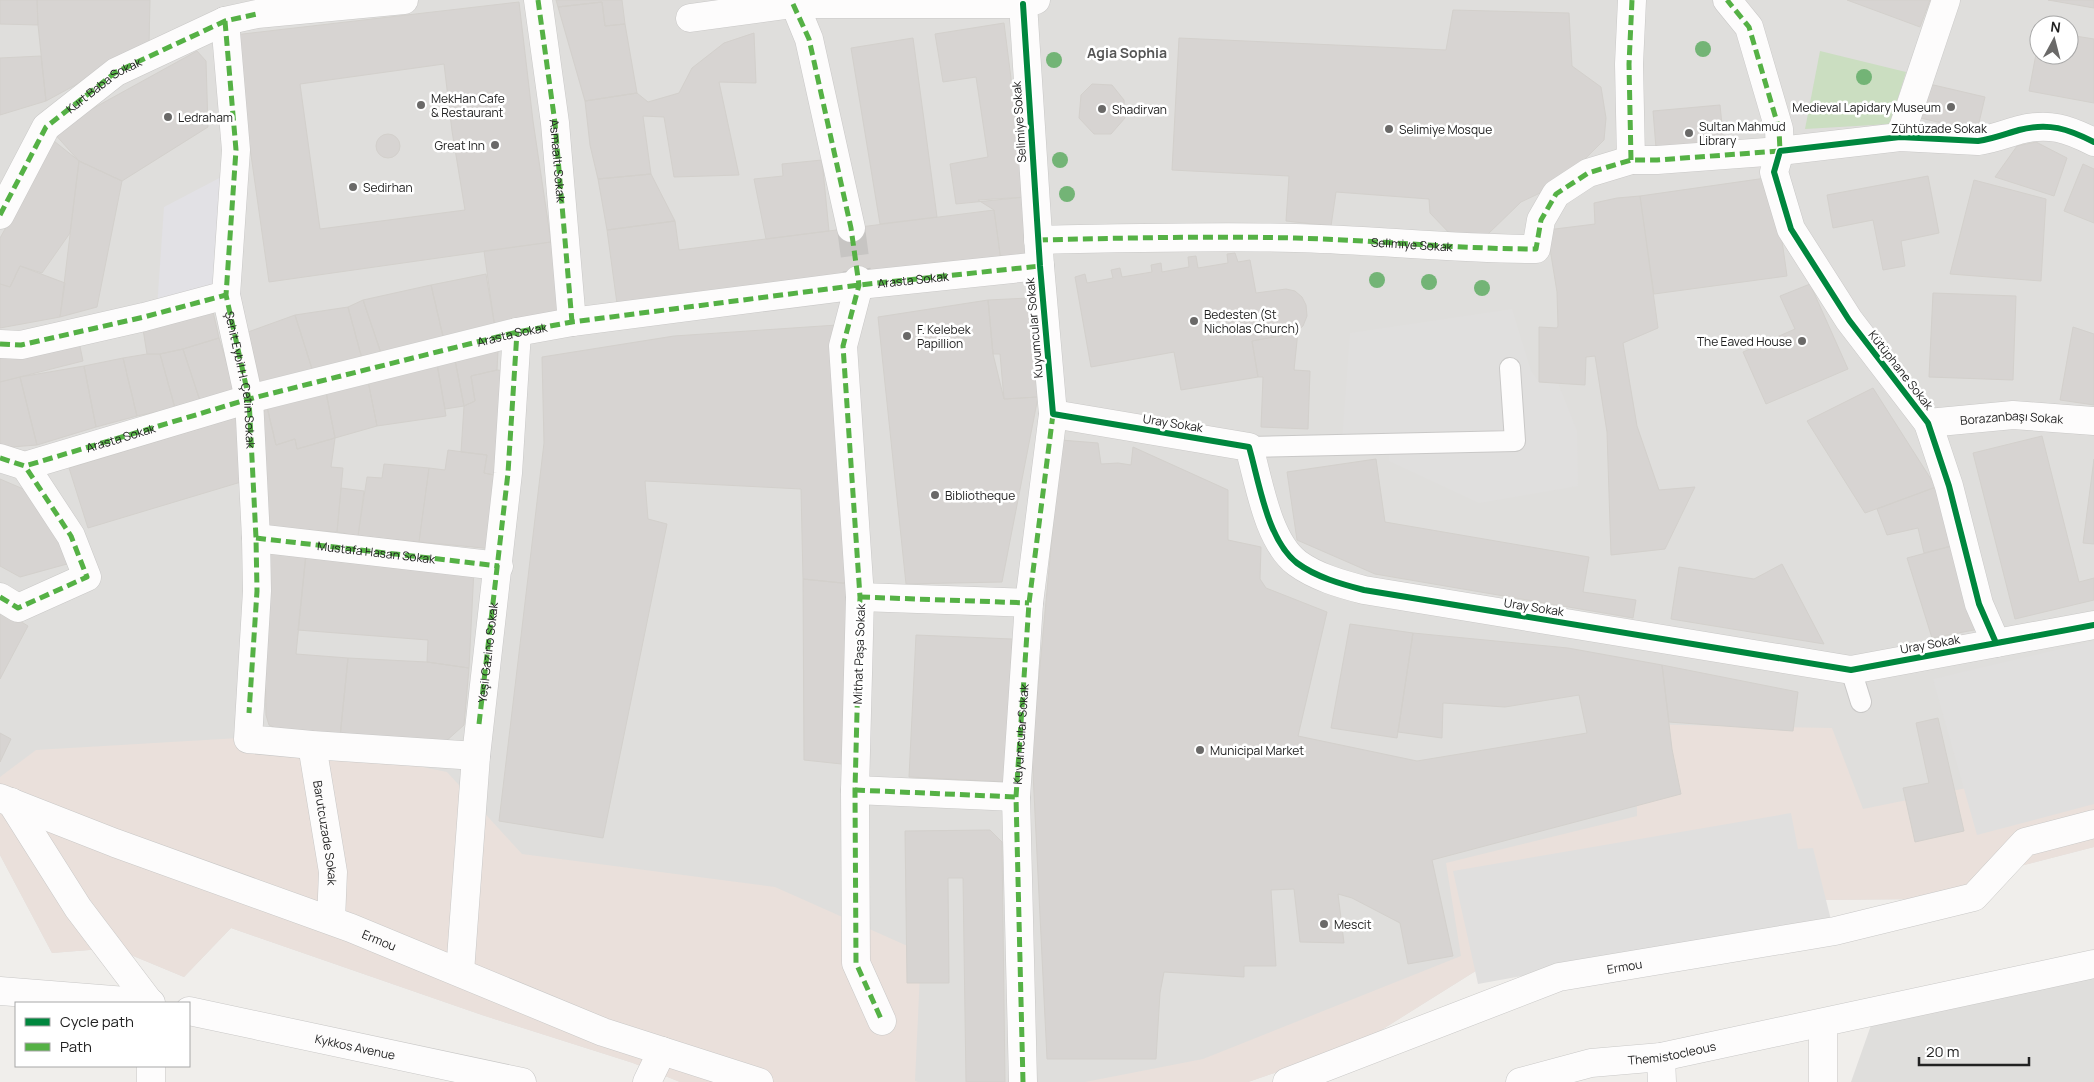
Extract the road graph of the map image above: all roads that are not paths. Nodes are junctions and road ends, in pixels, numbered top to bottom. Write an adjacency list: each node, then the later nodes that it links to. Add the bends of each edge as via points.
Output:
1 (404, 0): 8 (street, Kurt Baba Sokak)
2 (538, 0): 20 (street, Asmaaltı Sokak, via 556,123)
3 (1632, 0): 14 (street)
4 (1727, 0): 13 (street, via 1750,27 1779,129)
5 (1946, 0): 11 (street)
6 (793, 2): 7 (street); 9 (street); 16 (street, via 809,39)
7 (1029, 2): 17 (street, Selimiye Sokak)
8 (258, 7): 10 (street, Kurt Baba Sokak)
9 (690, 18)
10 (225, 21): 15 (street, Kurt Baba Sokak, via 116,72 46,127); 19 (street, Şehit Eybil H. Çetin Sokak, via 236,150)
11 (1900, 137): 12 (street, Zühtüzade Sokak, via 1978,141 2032,127 2048,127 2065,129); 13 (street, Zühtüzade Sokak)
12 (2094, 142)
13 (1780, 152): 14 (street, Selimiye Sokak); 27 (street, Kütüphane Sokak, via 1774,172 1791,229 1849,320)
14 (1631, 160): 17 (street, Selimiye Sokak, via 1588,173 1556,194 1541,220 1536,249 1296,238 1174,237)
15 (0, 214)
16 (851, 228)
17 (1039, 253): 18 (street, Arasta Sokak); 25 (street, Kuyumcular Sokak)
18 (858, 283): 20 (street, Arasta Sokak); 33 (street, Mithat Paşa Sokak, via 843,346)
19 (226, 295): 22 (street, via 21,345); 24 (street, Şehit Eybil H. Çetin Sokak)
20 (572, 322): 21 (street, Arasta Sokak)
21 (517, 332): 24 (street, Arasta Sokak); 31 (street, Yeşil Gazino Sokak)
22 (0, 344)
23 (1510, 368): 28 (lane, via 1515,441)
24 (249, 399): 29 (street, Arasta Sokak); 30 (street, Şehit Eybil H. Çetin Sokak)
25 (1053, 414): 28 (street, Uray Sokak); 34 (street, Kuyumcular Sokak)
26 (2094, 421): 27 (street, Borazanbaşı Sokak, via 2013,415)
27 (1928, 423): 36 (street, Kütüphane Sokak, via 1949,486 1979,604)
28 (1249, 447): 37 (street, Uray Sokak, via 1275,535 1297,562 1337,583)
29 (13, 462): 32 (street, via 71,536 87,577 18,608)
30 (256, 538): 31 (street, Mustafa Hasan Sokak); 39 (street, Şehit Eybil H. Çetin Sokak, via 257,591 249,726)
31 (499, 566): 40 (street, Yeşil Gazino Sokak)
32 (0, 597)
33 (860, 597): 34 (street); 41 (street, Mithat Paşa Sokak)
34 (1029, 603): 42 (street, Kuyumcular Sokak)
35 (2094, 625): 36 (street, Uray Sokak)
36 (1996, 644): 37 (street, Uray Sokak)
37 (1851, 670): 38 (lane)
38 (1861, 702)
39 (312, 746): 40 (street); 45 (street, Barutcuzade Sokak, via 334,872)
40 (476, 756): 47 (street, Yeşil Gazino Sokak)
41 (855, 790): 42 (street); 52 (street, Mithat Paşa Sokak, via 856,963)
42 (1016, 798): 61 (street, Kuyumcular Sokak)
43 (6, 800): 45 (street, Ermou); 50 (street, via 78,908)
44 (2094, 824): 62 (street, Ermou, via 2025,842 1974,897 1835,931 1559,977)
45 (330, 920): 47 (street, Ermou)
46 (2094, 964): 53 (street, Themistocleous)
47 (460, 972): 54 (street, Ermou, via 603,1032)
48 (0, 991): 49 (street)
49 (138, 1002)
50 (150, 1002)
51 (190, 1011): 58 (street, Kykkos Avenue)
52 (882, 1020)
53 (1823, 1023): 56 (street, Themistocleous); 64 (street)
54 (662, 1051): 59 (street); 60 (street, Ermou)
55 (151, 1067): 57 (street)
56 (1661, 1069): 63 (street, Themistocleous, via 1592,1064)
57 (151, 1082)
58 (522, 1082)
59 (647, 1082)
60 (759, 1082)
61 (1023, 1082)
62 (1287, 1082)
63 (1520, 1082)
64 (1823, 1082)

